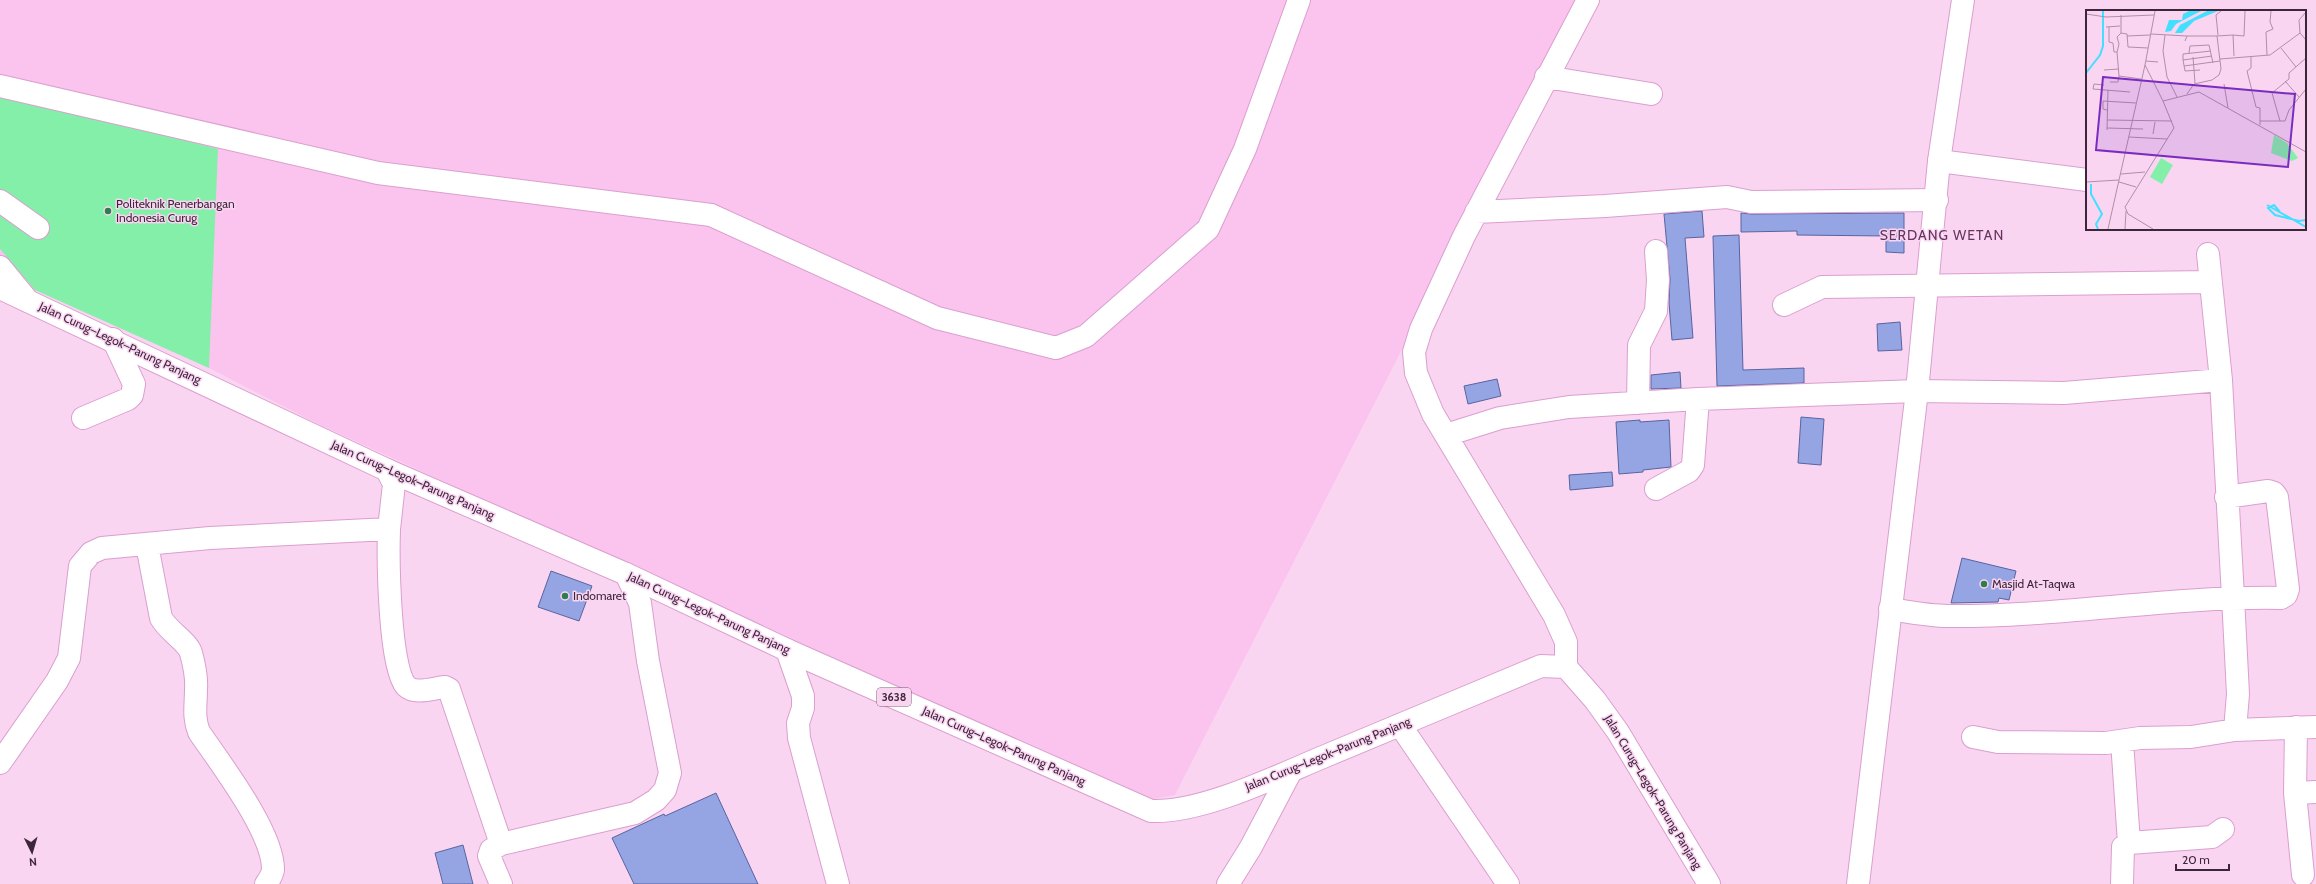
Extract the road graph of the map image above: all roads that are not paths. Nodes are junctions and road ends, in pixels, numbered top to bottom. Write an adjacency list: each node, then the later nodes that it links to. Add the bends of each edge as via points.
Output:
1 (1299, 0): 5 (street, via 1245,148 1208,229 1086,336 1056,348 937,318 711,215 378,173)
2 (1588, 0): 4 (street)
3 (1963, 0): 7 (street)
4 (1546, 77): 6 (street); 11 (street)
5 (0, 86)
6 (1651, 94)
7 (1939, 161): 8 (street); 9 (street)
8 (2086, 180)
9 (1937, 200): 11 (street, via 1751,202 1727,197); 17 (street)
10 (0, 201): 12 (street)
11 (1476, 212): 27 (street, via 1421,329 1414,352 1416,373 1423,393)
12 (38, 228)
13 (1656, 251): 25 (street, via 1656,311 1640,345)
14 (2208, 254): 16 (street)
15 (0, 267): 19 (street)
16 (2210, 282): 17 (street); 22 (street)
17 (1928, 285): 20 (street, via 1822,287); 23 (street)
18 (0, 288): 19 (street, Jalan Curug–Legok–Parung Panjang / 3638)
19 (28, 301): 21 (street, Jalan Curug–Legok–Parung Panjang / 3638)
20 (1784, 305)
21 (113, 339): 26 (street, via 134,384 132,395); 28 (street, Jalan Curug–Legok–Parung Panjang / 3638)
22 (2221, 380): 23 (street, via 2064,393); 30 (street)
23 (1917, 391): 24 (street); 35 (street)
24 (1698, 399): 25 (street); 29 (street, via 1693,465 1689,471)
25 (1638, 403): 27 (street, via 1570,407 1500,418)
26 (83, 418)
27 (1446, 435): 37 (street, via 1554,615 1566,642)
28 (387, 470): 31 (street, via 394,484); 33 (street, Jalan Curug–Legok–Parung Panjang / 3638)
29 (1656, 489)
30 (2226, 497): 34 (street); 34 (street, via 2268,491 2274,493 2277,498 2288,589 2286,595 2281,598)
31 (389, 529): 32 (street, via 210,538); 48 (street, via 390,606 400,674 407,686 415,690 445,687 449,689)
32 (147, 545): 43 (street, via 102,548 91,553 80,566 69,658 57,682); 50 (street, via 161,618 165,626 190,650 196,687 195,722 199,732 245,799 269,849 273,872)
33 (626, 574): 36 (street, Jalan Curug–Legok–Parung Panjang / 3638); 48 (street, via 640,603 648,661 670,772 665,790 656,800 635,812)
34 (2234, 597): 35 (street, via 1992,615 1946,616); 40 (street, via 2238,694)
35 (1890, 609): 56 (street)
36 (787, 650): 44 (street, Jalan Curug–Legok–Parung Panjang / 3638, via 1151,810 1180,809 1209,802); 52 (street, via 803,696 803,708 798,723 800,738)
37 (1566, 666): 38 (street, Jalan Curug–Legok–Parung Panjang / 3638, via 1541,666); 55 (street, Jalan Curug–Legok–Parung Panjang, via 1586,688 1618,732)
38 (1400, 725): 44 (street, Jalan Curug–Legok–Parung Panjang / 3638); 54 (street)
39 (2306, 727): 40 (street); 45 (street)
40 (2235, 730): 42 (street, via 2190,737)
41 (1973, 737): 42 (street, via 1998,742)
42 (2122, 741): 47 (street)
43 (0, 763)
44 (1291, 771): 53 (street, via 1251,847)
45 (2306, 793): 49 (street)
46 (2223, 829): 47 (street, via 2212,837)
47 (2129, 843): 57 (street, via 2123,847)
48 (501, 844): 51 (street, via 491,850 489,856)
49 (2303, 876)
50 (266, 884)
51 (501, 884)
52 (838, 884)
53 (1228, 884)
54 (1508, 884)
55 (1709, 884)
56 (1858, 884)
57 (2122, 884)

